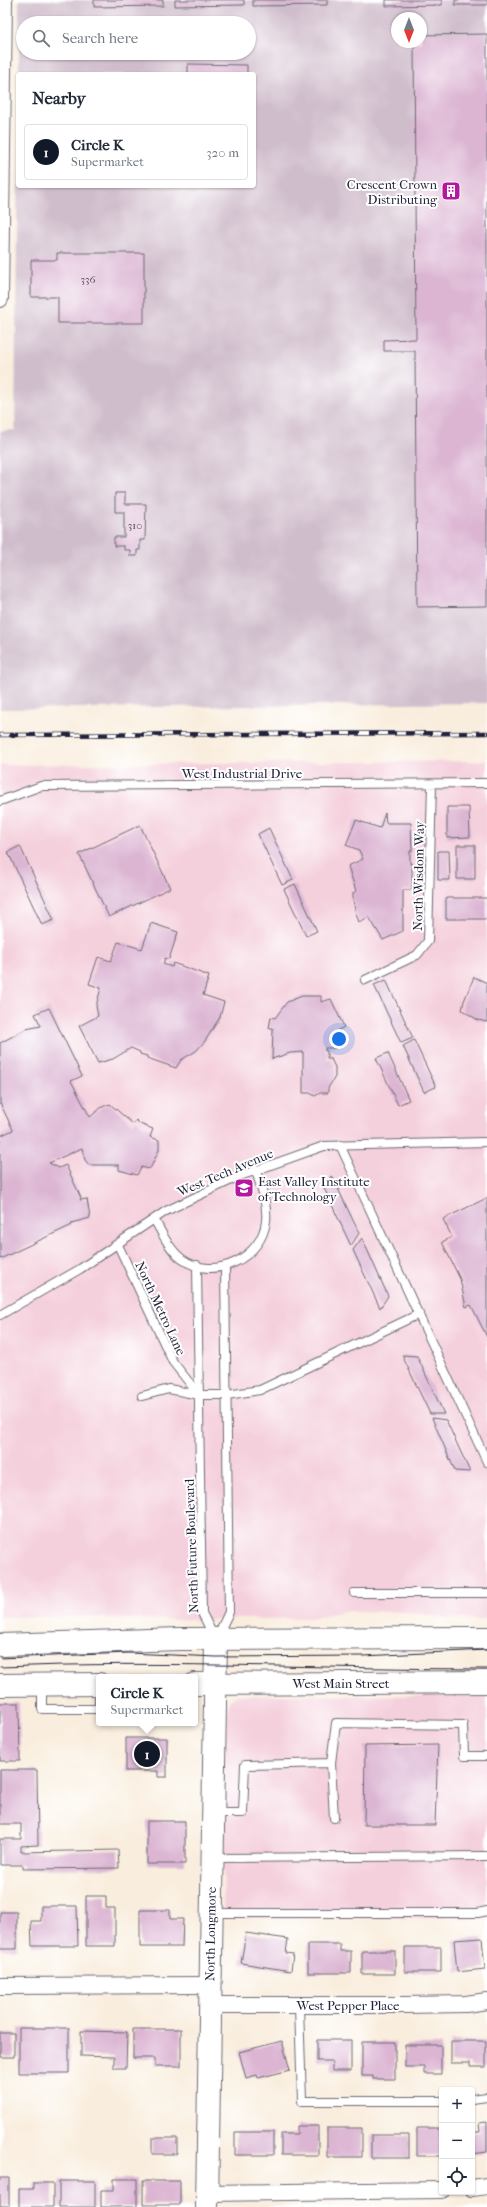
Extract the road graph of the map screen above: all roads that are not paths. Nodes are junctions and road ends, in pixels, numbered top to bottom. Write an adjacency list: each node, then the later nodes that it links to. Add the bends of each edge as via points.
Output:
1 (4, 0): 2 (street)
2 (0, 299)
3 (487, 783): 4 (lane, West Industrial Drive)
4 (432, 784): 5 (lane, West Industrial Drive, via 41,786); 6 (lane, North Wisdom Way, via 428,941 417,955)
5 (0, 801)
6 (365, 980)
7 (487, 1142): 8 (lane, West Tech Avenue)
8 (340, 1145): 9 (lane, West Tech Avenue, via 324,1146); 14 (lane)
9 (256, 1170): 10 (lane, West Tech Avenue, via 166,1211); 13 (lane, via 265,1205 266,1220 262,1236 253,1249 240,1260)
10 (154, 1219): 11 (lane, West Tech Avenue); 12 (lane, via 172,1250 183,1260)
11 (118, 1245): 15 (lane, West Tech Avenue); 17 (lane, North Metro Lane, via 173,1362)
12 (197, 1265): 13 (lane); 17 (lane, North Future Boulevard)
13 (225, 1267): 16 (lane)
14 (419, 1314): 16 (lane, via 260,1390); 19 (lane)
15 (0, 1315)
16 (227, 1394): 17 (lane); 24 (lane, via 229,1612)
17 (199, 1395): 18 (lane, via 169,1389); 24 (lane, North Future Boulevard, via 202,1613)
18 (142, 1396)
19 (487, 1462)
20 (354, 1593): 21 (lane)
21 (487, 1593)
22 (487, 1638): 24 (main road)
23 (0, 1645): 24 (main road)
24 (216, 1650): 27 (main road, North Longmore)
25 (487, 1682): 27 (main road, West Main Street)
26 (96, 1684): 29 (main road)
27 (205, 1684): 33 (main road, North Longmore)
28 (0, 1685): 29 (main road)
29 (42, 1685): 30 (lane, via 42,1709)
30 (96, 1708)
31 (487, 1756): 32 (lane, via 464,1756 463,1724 336,1723)
32 (331, 1763): 33 (lane, via 245,1765 243,1813); 34 (lane)
33 (212, 1814): 36 (main road, North Longmore)
34 (334, 1818)
35 (487, 1856): 36 (lane)
36 (212, 1858): 38 (main road, North Longmore)
37 (487, 1911): 38 (lane)
38 (211, 1913): 40 (main road, North Longmore)
39 (0, 1986): 40 (street, West Pepper Place)
40 (210, 1995): 42 (street, West Pepper Place); 49 (main road, North Longmore)
41 (487, 2001): 42 (street, West Pepper Place, via 466,2004)
42 (299, 2006): 45 (lane, via 302,2101)
43 (487, 2097): 44 (lane)
44 (475, 2099)
45 (439, 2101)
46 (487, 2186): 47 (street)
47 (475, 2188)
48 (439, 2190): 49 (street)
49 (207, 2200)

